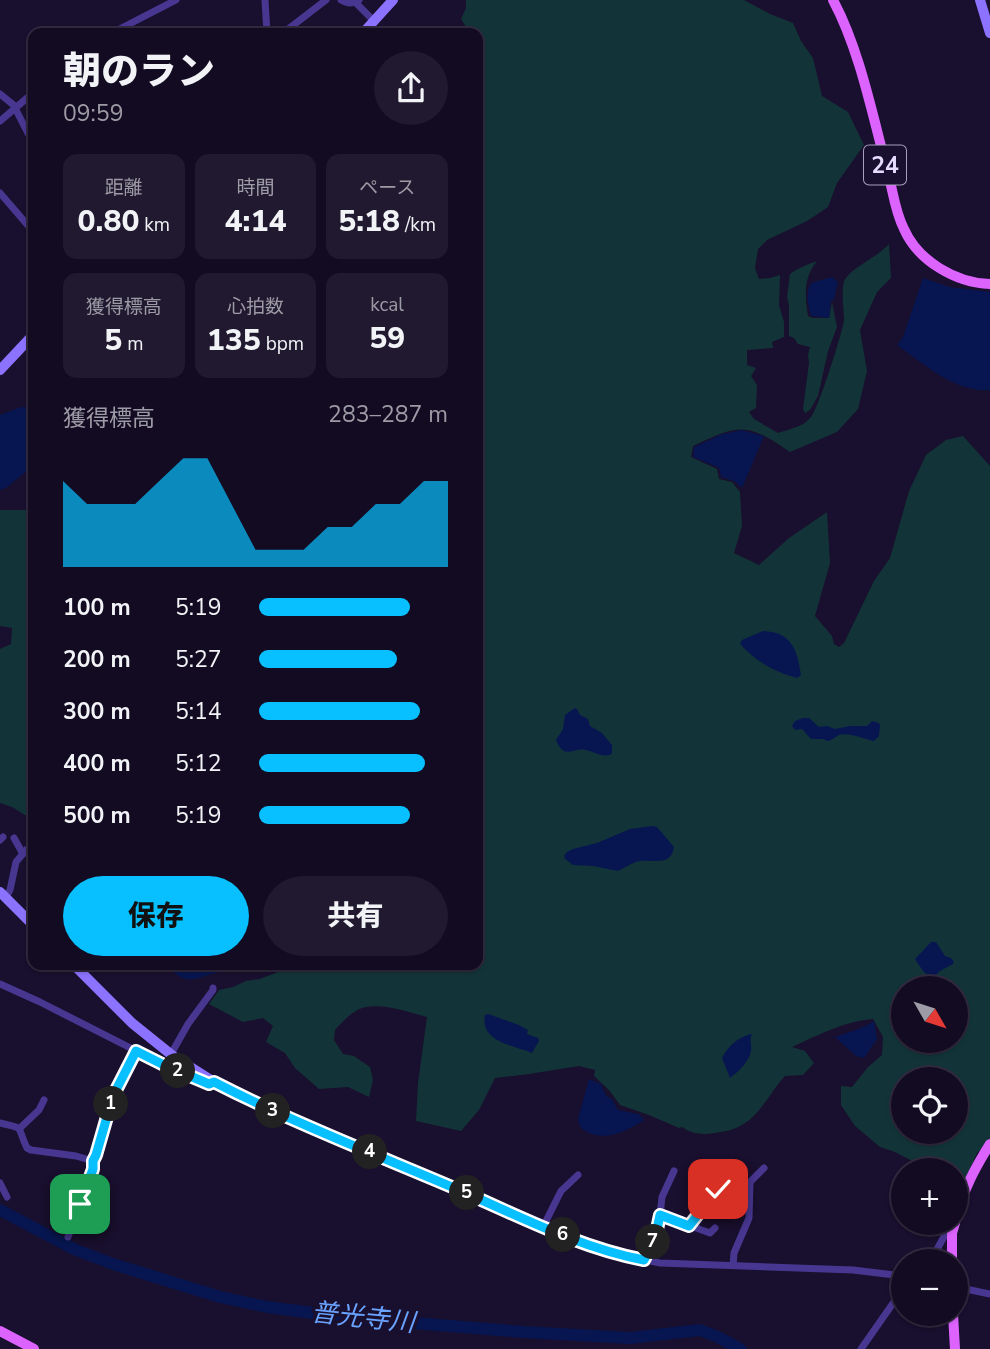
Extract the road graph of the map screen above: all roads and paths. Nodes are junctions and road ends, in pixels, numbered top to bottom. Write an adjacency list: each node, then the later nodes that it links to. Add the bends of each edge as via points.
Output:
1 (176, 0): 10 (street)
2 (265, 0): 11 (street)
3 (326, 0): 12 (street)
4 (341, 0): 8 (street)
5 (393, 0): 9 (street)
6 (833, 0): 22 (main road, 24, via 854,49 904,230 930,261 945,271)
7 (981, 0): 14 (street)
8 (357, 1): 9 (street)
9 (374, 20): 13 (street)
10 (122, 28)
11 (267, 28)
12 (290, 28)
13 (367, 28)
14 (990, 33)
15 (0, 94): 17 (street)
16 (28, 97): 17 (street)
17 (16, 107): 18 (street); 19 (street)
18 (0, 121)
19 (28, 133)
20 (0, 192): 21 (street)
21 (28, 225)
22 (990, 284)
23 (28, 340): 24 (street)
24 (0, 370)
25 (14, 838): 26 (street, via 24,852 16,862 10,890)
26 (3, 895): 27 (street)
27 (28, 920)
28 (79, 970): 32 (street)
29 (0, 984): 31 (street)
30 (214, 988): 32 (street)
31 (136, 1051): 33 (street); 39 (street, via 113,1096)
32 (172, 1055): 33 (street); 34 (street)
33 (164, 1065): 34 (street, via 209,1084)
34 (214, 1082): 49 (street)
35 (44, 1100): 37 (street)
36 (0, 1122): 37 (street)
37 (20, 1128): 39 (street, via 27,1148)
38 (990, 1144): 43 (main road)
39 (93, 1161): 51 (street)
40 (764, 1168): 53 (street, via 750,1182 749,1218)
41 (674, 1171): 47 (street, via 660,1202)
42 (578, 1175): 49 (street, via 561,1191)
43 (968, 1182)
44 (0, 1183): 46 (street)
45 (718, 1189): 48 (street)
46 (7, 1197)
47 (660, 1215): 48 (street); 52 (street, via 655,1239)
48 (689, 1226): 50 (street, via 710,1233)
49 (544, 1227): 52 (street, via 600,1250)
50 (715, 1228)
51 (68, 1237)
52 (643, 1260): 53 (street); 54 (street)
53 (733, 1265): 55 (street)
54 (638, 1268)
55 (891, 1275)
56 (968, 1289): 57 (street)
57 (990, 1294)
58 (891, 1306): 62 (street)
59 (954, 1326): 63 (main road)
60 (0, 1331): 61 (main road)
61 (34, 1349)
62 (861, 1349)
63 (955, 1349)

